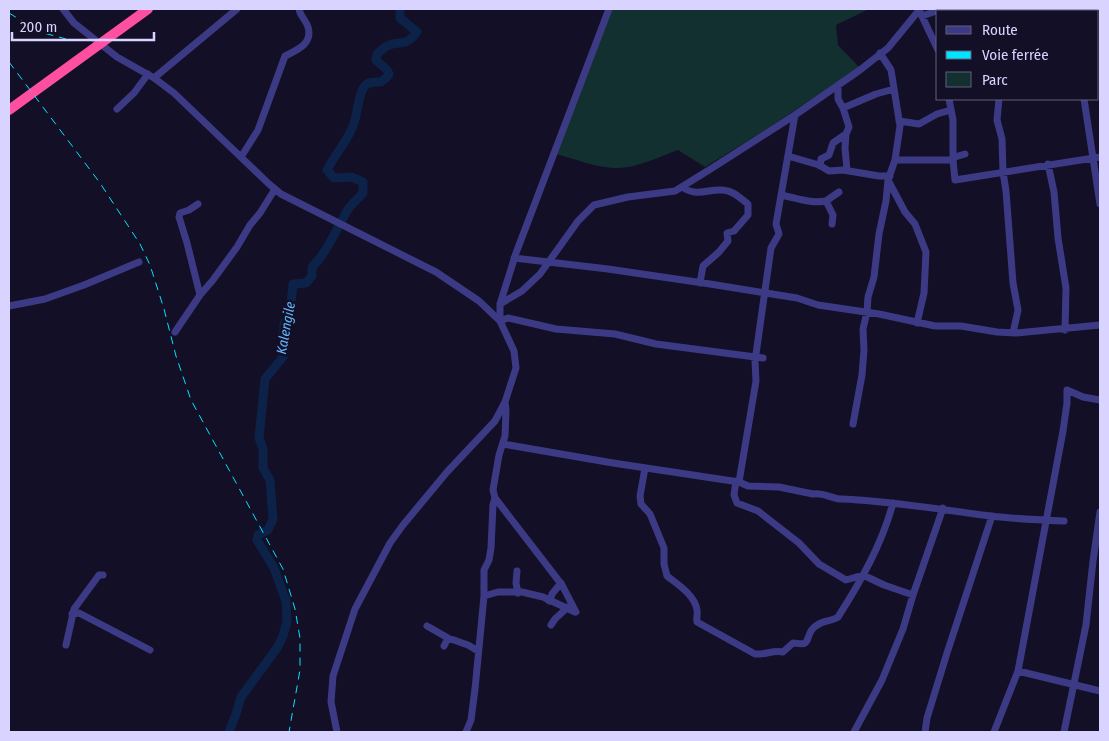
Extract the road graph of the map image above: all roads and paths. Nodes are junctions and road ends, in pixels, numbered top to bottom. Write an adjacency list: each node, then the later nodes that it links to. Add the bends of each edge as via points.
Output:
1 (63, 9): 8 (street, via 74,23)
2 (148, 9): 8 (highway)
3 (237, 9): 11 (street)
4 (299, 9): 26 (street, via 309,36 303,47 285,56 258,130)
5 (609, 9): 43 (street)
6 (942, 9): 7 (street)
7 (920, 12): 9 (street); 10 (street)
8 (100, 44): 11 (street); 19 (highway)
9 (936, 46)
10 (880, 53): 12 (street); 13 (street, via 891,70)
11 (151, 76): 18 (street); 26 (street, via 174,93)
12 (838, 85): 17 (street, via 838,99); 21 (street)
13 (894, 89): 17 (street); 22 (street)
14 (949, 100): 20 (street)
15 (999, 100): 33 (street, via 997,120 1002,139)
16 (1084, 100): 27 (street)
17 (844, 108): 23 (street, via 849,127)
18 (117, 109)
19 (9, 110)
20 (950, 110): 22 (street, via 919,124); 29 (street)
21 (795, 115): 25 (street); 35 (street)
22 (899, 121): 28 (street)
23 (846, 134): 31 (street, via 833,143); 32 (street)
24 (965, 154): 29 (street)
25 (788, 156): 31 (street); 38 (street)
26 (241, 157): 36 (street)
27 (1097, 157): 30 (street); 41 (street, via 1094,169)
28 (895, 160): 29 (street); 34 (street)
29 (954, 160): 33 (street, via 955,180)
30 (1048, 164): 33 (street); 55 (street, via 1066,288)
31 (820, 166): 32 (street, via 829,171)
32 (847, 170): 34 (street)
33 (1003, 172): 57 (street, via 1018,310)
34 (889, 178): 51 (street); 53 (street, via 905,212 916,224 926,252 924,293)
35 (682, 187): 45 (street, via 675,191 594,205 578,221); 46 (street, via 699,193 728,191 748,204 748,215 734,231 727,232 728,241 703,266)
36 (275, 189): 48 (street); 52 (street, via 436,272 479,300)
37 (839, 192): 39 (street)
38 (781, 195): 39 (street, via 806,202); 47 (street, via 776,224 779,234 771,248)
39 (826, 201): 42 (street, via 833,215)
40 (198, 204): 48 (street, via 180,213 179,217)
41 (1100, 204)
42 (832, 224)
43 (514, 258): 45 (street); 49 (street)
44 (139, 262): 50 (street, via 46,299)
45 (550, 262): 46 (street); 49 (street, via 522,291)
46 (700, 283): 47 (street)
47 (764, 293): 51 (street); 58 (street)
48 (200, 295): 56 (street)
49 (500, 304): 52 (street)
50 (9, 306)
51 (867, 312): 53 (street); 61 (street, via 863,329 862,375)
52 (500, 321): 58 (street, via 508,318 556,328 615,334 656,344); 60 (street, via 514,351 516,368)
53 (917, 323): 57 (street)
54 (1100, 325): 55 (street)
55 (1065, 330): 57 (street)
56 (175, 332)
57 (1013, 333)
58 (759, 357): 64 (street)
59 (1100, 400): 70 (street, via 1067,390)
60 (505, 402): 62 (street); 92 (street, via 495,422 396,535 355,609 332,676 331,702)
61 (853, 424)
62 (503, 444): 63 (street); 65 (street, via 493,490)
63 (645, 468): 64 (street); 74 (street, via 641,504 650,514 664,548 667,576 680,585 695,603 698,610 696,622 750,652 765,655 770,651 783,652 792,643 805,643 811,629 838,617)
64 (738, 481): 66 (street, via 748,486 779,487 843,499); 74 (street, via 734,495 737,503 758,511 819,564 846,580)
65 (495, 498): 75 (street); 78 (street, via 489,560 484,570)
66 (893, 503): 67 (street); 74 (street, via 889,520)
67 (943, 508): 68 (street); 77 (street)
68 (992, 516): 70 (street); 95 (street, via 942,668)
69 (1100, 516): 90 (street)
70 (1046, 520): 71 (street); 89 (street)
71 (1064, 521)
72 (517, 571): 76 (street)
73 (103, 575): 81 (street, via 89,586)
74 (863, 575): 77 (street)
75 (561, 583): 79 (street, via 550,601); 80 (street)
76 (518, 593): 78 (street, via 498,592); 79 (street)
77 (913, 595): 94 (street, via 882,680)
78 (484, 596): 88 (street)
79 (543, 597): 80 (street)
80 (570, 605): 82 (street)
81 (72, 614): 85 (street); 87 (street, via 79,613)
82 (551, 625)
83 (427, 626): 84 (street)
84 (448, 638): 86 (street); 88 (street)
85 (66, 645)
86 (444, 646)
87 (150, 650)
88 (478, 652): 93 (street, via 471,720)
89 (1018, 671): 90 (street); 96 (street)
90 (1075, 684): 91 (street); 97 (street)
91 (1100, 691)
92 (337, 732)
93 (466, 732)
94 (854, 732)
95 (926, 732)
96 (994, 732)
97 (1064, 732)

